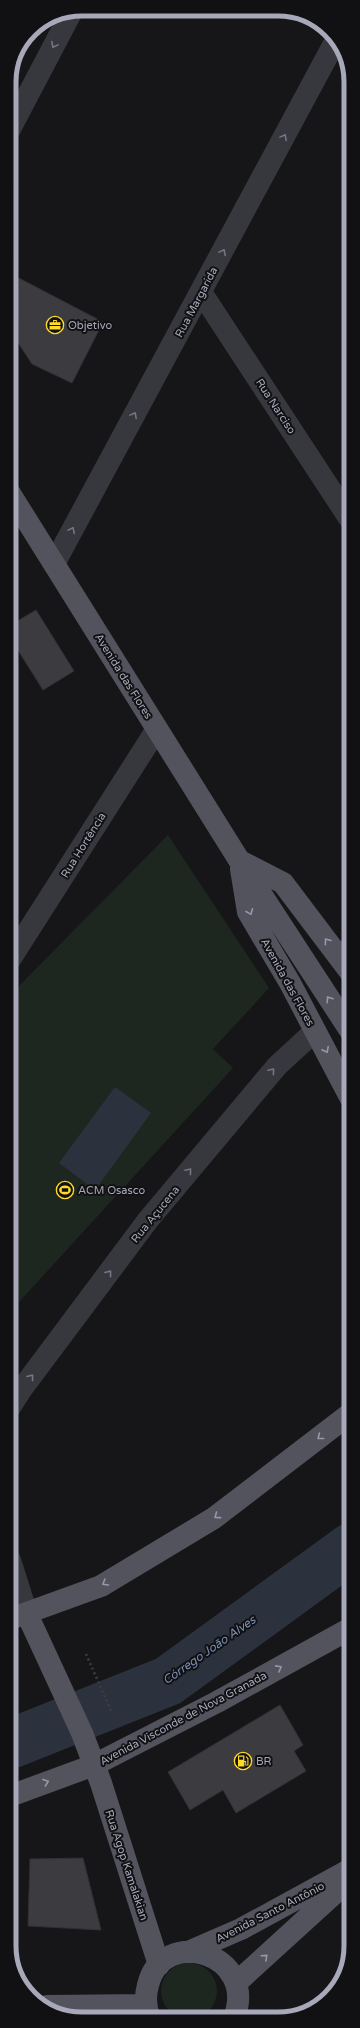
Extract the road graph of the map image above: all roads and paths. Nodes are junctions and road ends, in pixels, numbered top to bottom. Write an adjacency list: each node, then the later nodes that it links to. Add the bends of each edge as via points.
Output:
1 (68, 18): 3 (street, one-way to 3)
2 (333, 46): 4 (street, Rua Margarida, one-way to 2)
3 (16, 118)
4 (201, 292): 6 (street, Rua Narciso); 7 (street, Rua Margarida, one-way to 4)
5 (16, 503): 7 (main road, Avenida das Flores)
6 (344, 512)
7 (54, 564): 8 (main road, Avenida das Flores)
8 (157, 729): 9 (main road, Avenida das Flores); 10 (street, Rua Hortência)
9 (239, 860): 11 (main road, one-way to 9, via 283,883); 12 (main road, Avenida das Flores, one-way to 9); 13 (main road, Avenida das Flores, one-way to 13, via 248,912)
10 (16, 950)
11 (344, 955)
12 (344, 1021)
13 (315, 1031): 14 (main road, Avenida das Flores, one-way to 14); 15 (street, Rua Açucena, one-way to 13, via 148,1220 277,1066)
14 (344, 1086)
15 (16, 1399)
16 (344, 1418): 18 (main road, one-way to 18, via 214,1518 101,1586)
17 (16, 1603): 18 (street)
18 (18, 1617): 22 (main road, Rua Agop Kamalakian, via 48,1657)
19 (344, 1632): 22 (main road, Avenida Visconde de Nova Granada, one-way to 19, via 217,1702)
20 (86, 1654): 21 (path)
21 (112, 1713)
22 (94, 1765): 23 (main road, Avenida Visconde de Nova Granada, one-way to 22); 27 (main road, Rua Agop Kamalakian)
23 (16, 1794)
24 (344, 1873): 26 (main road, Avenida Santo Antônio, via 241,1929)
25 (344, 1884): 28 (main road, Avenida Santo Antônio, one-way to 25)
26 (188, 1952): 27 (main road, Avenida Santo Antônio, via 176,1954); 28 (main road, via 208,1954 217,1959 232,1974)
27 (159, 1965): 30 (main road, via 148,1981 145,1994)
28 (236, 1983): 31 (main road)
29 (56, 2006): 30 (main road)
30 (148, 2011)
31 (237, 2012)

